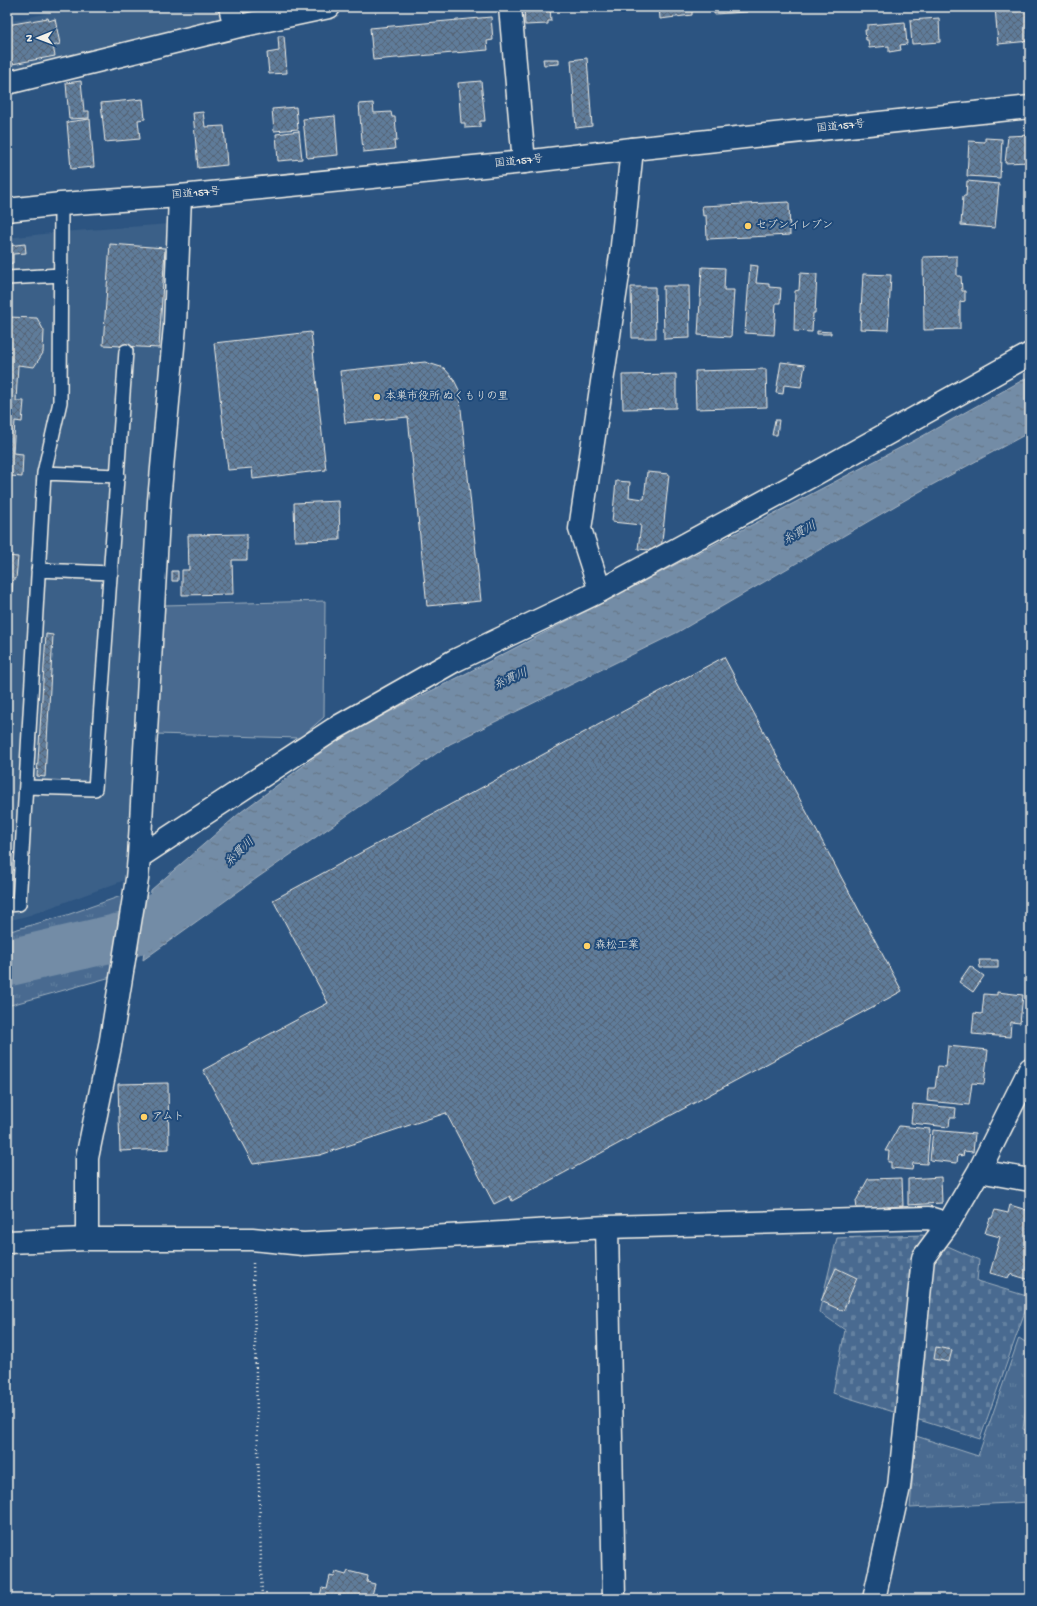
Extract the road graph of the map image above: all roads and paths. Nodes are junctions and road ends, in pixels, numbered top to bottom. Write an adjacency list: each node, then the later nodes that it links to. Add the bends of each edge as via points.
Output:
1 (329, 7): 3 (main road)
2 (510, 7): 7 (main road)
3 (233, 17): 4 (main road)
4 (7, 83)
5 (1030, 107): 6 (main road, 国道157号)
6 (632, 148): 7 (main road, 国道157号); 19 (main road, via 621,255 580,529)
7 (524, 162): 8 (main road, 国道157号)
8 (180, 196): 9 (main road, 国道157号); 21 (main road, via 175,326 159,501)
9 (61, 204): 10 (main road, 国道157号); 11 (lane)
10 (7, 210)
11 (61, 275): 12 (lane); 15 (lane, via 60,402)
12 (7, 278)
13 (126, 352): 16 (lane)
14 (1030, 354): 19 (main road)
15 (44, 473): 16 (lane); 17 (lane)
16 (118, 476): 18 (lane)
17 (38, 570): 18 (lane); 20 (lane)
18 (111, 574): 20 (lane, via 96,789)
19 (600, 591): 21 (main road, via 454,661 334,729)
20 (26, 788): 22 (lane, via 19,904)
21 (139, 857): 28 (main road, via 110,1046 87,1158)
22 (7, 904)
23 (1030, 1069): 24 (main road)
24 (979, 1171): 25 (main road); 26 (main road)
25 (1030, 1180)
26 (948, 1224): 27 (main road, via 928,1218); 33 (main road, via 923,1258 899,1487)
27 (608, 1227): 29 (main road, via 303,1244); 32 (main road)
28 (87, 1239): 29 (main road); 30 (main road)
29 (252, 1239): 31 (path)
30 (7, 1242)
31 (262, 1599)
32 (614, 1599)
33 (874, 1599)

